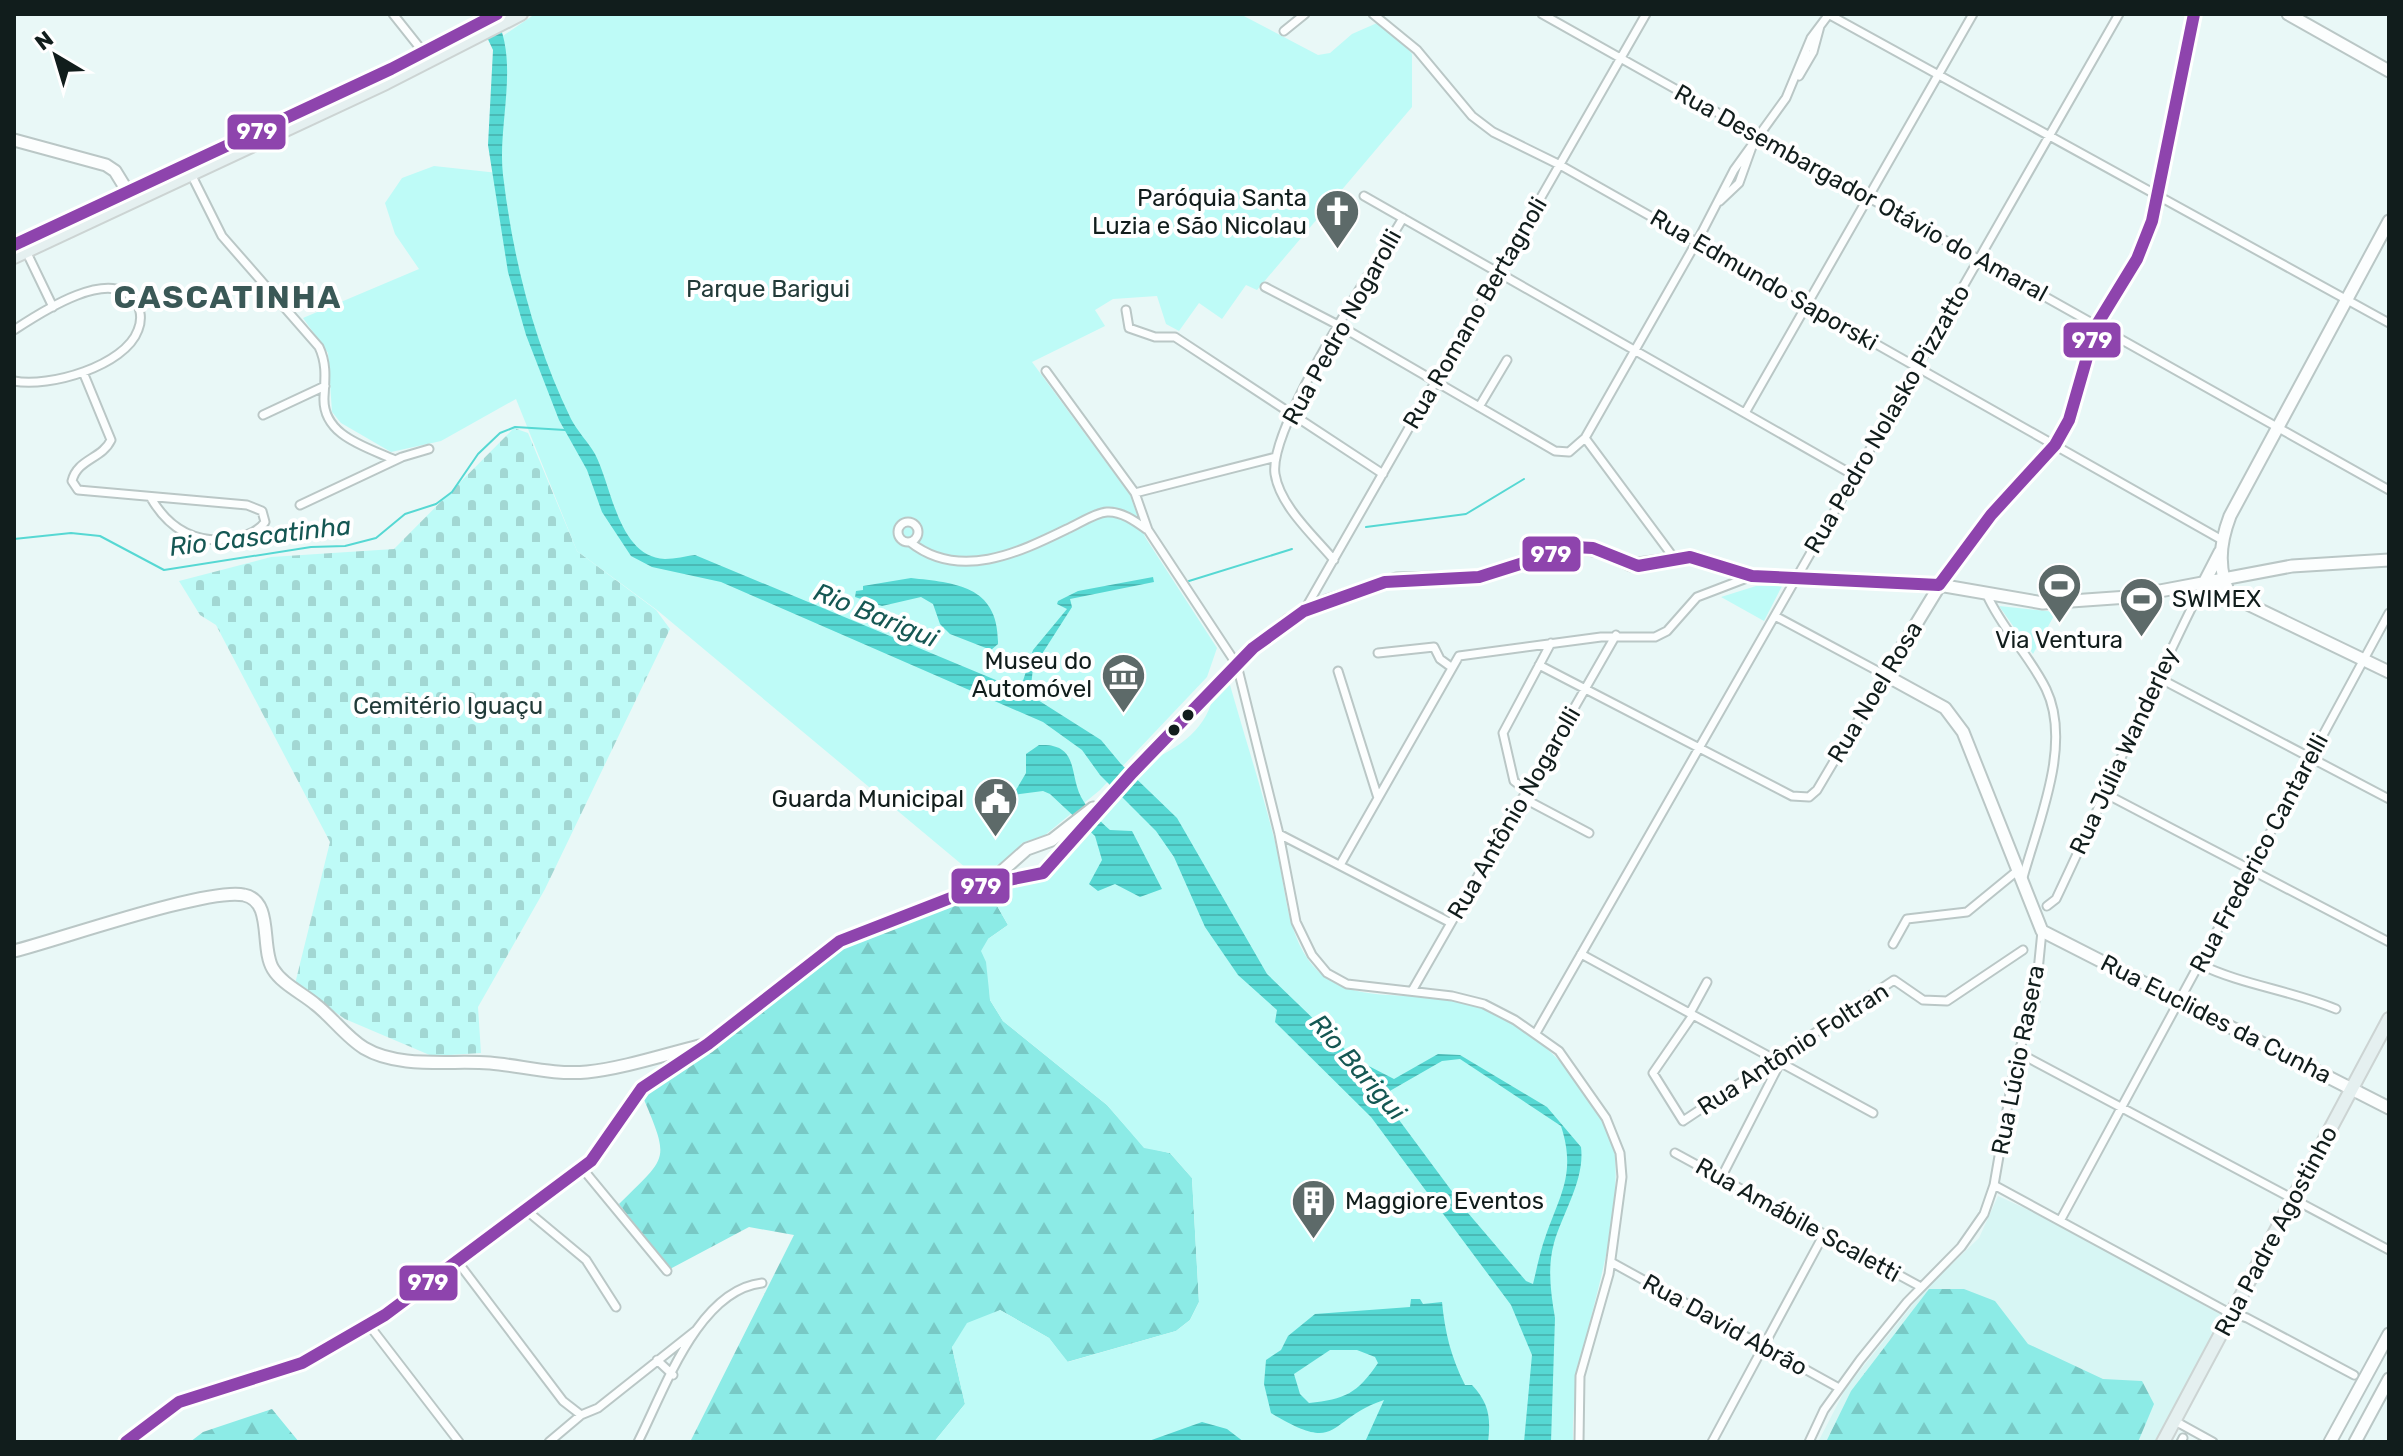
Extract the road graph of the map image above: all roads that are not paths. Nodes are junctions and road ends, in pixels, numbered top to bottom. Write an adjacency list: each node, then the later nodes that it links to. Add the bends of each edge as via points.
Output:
1 (393, 14): 14 (street)
2 (521, 14): 12 (main road)
3 (1305, 14): 13 (street)
4 (1373, 14): 21 (street, Rua Edmundo Saporski, via 1417,50 1472,116)
5 (1542, 14): 15 (street, Rua Desembargador Otávio do Amaral)
6 (1646, 14): 15 (street, Rua Romano Bertagnoli)
7 (1828, 14): 17 (street); 19 (street, via 1807,46 1791,88)
8 (1973, 14): 17 (street)
9 (2119, 14): 18 (street, Rua Pedro Nolasko Pizzatto)
10 (2194, 14): 25 (main road, Rua Noel Rosa)
11 (2288, 14): 16 (main road)
12 (502, 18): 14 (main road)
13 (1284, 31)
14 (427, 57): 22 (main road, via 404,75); 23 (main road)
15 (1620, 58): 19 (street, Rua Desembargador Otávio do Amaral); 21 (street, Rua Romano Bertagnoli)
16 (2389, 71)
17 (1938, 75): 18 (street); 26 (street)
18 (2049, 136): 25 (street); 31 (street, Rua Pedro Nolasko Pizzatto)
19 (1756, 139): 26 (street, Rua Desembargador Otávio do Amaral); 29 (street)
20 (14, 140): 23 (main road, via 106,165)
21 (1560, 165): 29 (street, Rua Edmundo Saporski); 32 (street, Rua Romano Bertagnoli)
22 (191, 174): 23 (main road); 49 (street, via 222,236 319,347)
23 (131, 196): 30 (main road); 30 (main road, via 48,229)
24 (1364, 196): 27 (street)
25 (2158, 196): 34 (street); 40 (main road, Rua Noel Rosa, via 2142,248)
26 (1868, 197): 31 (street, Rua Desembargador Otávio do Amaral); 35 (street)
27 (1403, 218): 32 (street); 39 (street, Rua Pedro Nogarolli)
28 (2389, 221): 34 (main road, Rua Júlia Wanderley)
29 (1697, 242): 35 (street, Rua Edmundo Saporski); 42 (street)
30 (18, 251): 36 (street)
31 (1979, 260): 40 (street, Rua Desembargador Otávio do Amaral); 44 (street, Rua Pedro Nolasko Pizzatto)
32 (1498, 272): 42 (street); 48 (street, Rua Romano Bertagnoli)
33 (1265, 287): 39 (street)
34 (2346, 300): 38 (street); 54 (main road, Rua Júlia Wanderley)
35 (1807, 305): 44 (street, Rua Edmundo Saporski); 52 (street)
36 (53, 307): 41 (street); 46 (street, via 106,287 126,292 139,307 134,338)
37 (1126, 310): 51 (street, via 1129,328 1175,337)
38 (2389, 323)
39 (1340, 326): 48 (street); 51 (street, Rua Pedro Nogarolli)
40 (2096, 326): 54 (street, Rua Desembargador Otávio do Amaral); 56 (main road, Rua Noel Rosa, via 2074,408)
41 (14, 330)
42 (1635, 350): 52 (street); 55 (street)
43 (1507, 360): 50 (street)
44 (1917, 367): 56 (street, Rua Edmundo Saporski); 61 (street, Rua Pedro Nolasko Pizzatto)
45 (1046, 371): 63 (street)
46 (83, 372): 47 (street, via 34,383); 64 (street, via 111,440 78,468 74,486)
47 (14, 381)
48 (1436, 381): 50 (street); 60 (street, Rua Romano Bertagnoli)
49 (325, 386): 53 (street); 59 (street, via 324,409 333,427)
50 (1479, 407): 55 (street, via 1555,451 1569,452)
51 (1290, 413): 58 (street, Rua Pedro Nogarolli); 60 (street)
52 (1745, 413): 61 (street)
53 (263, 415)
54 (2277, 428): 62 (street, Rua Desembargador Otávio do Amaral); 68 (main road, Rua Júlia Wanderley, via 2236,503)
55 (1585, 438): 69 (street)
56 (2055, 445): 68 (street, Rua Edmundo Saporski); 76 (main road, Rua Noel Rosa, via 1991,515)
57 (429, 449): 59 (street)
58 (1276, 457): 63 (street); 70 (street, Rua Pedro Nogarolli, via 1283,494)
59 (395, 460): 65 (street)
60 (1383, 474): 70 (street, Rua Romano Bertagnoli)
61 (1855, 476): 73 (street, Rua Pedro Nolasko Pizzatto)
62 (2389, 490)
63 (1135, 493): 66 (street)
64 (151, 498): 64 (street, via 169,523 205,541 238,538 265,522 262,511 247,505)
65 (300, 505)
66 (1148, 530): 67 (street, via 1105,512 1023,550 979,561 937,557); 86 (street)
67 (910, 542)
68 (2221, 546): 74 (main road, Rua Júlia Wanderley); 75 (main road, Rua Júlia Wanderley)
69 (1674, 558): 72 (main road, via 1698,558); 79 (main road, via 1638,566 1593,548 1574,547 1479,577 1385,582)
70 (1334, 560): 79 (street, Rua Romano Bertagnoli)
71 (2389, 560): 74 (main road, via 2292,566)
72 (1752, 576): 73 (main road); 82 (street, via 1697,597 1661,635)
73 (1797, 578): 76 (main road); 81 (street, Rua Pedro Nolasko Pizzatto)
74 (2223, 579): 75 (main road); 78 (main road, Rua Júlia Wanderley)
75 (2204, 583): 77 (main road, via 2074,603); 78 (main road); 92 (street, Rua Júlia Wanderley)
76 (1939, 585): 77 (main road); 91 (main road, Rua Noel Rosa)
77 (1987, 595): 110 (street, via 2047,690 2056,724 2056,756)
78 (2232, 599): 85 (main road)
79 (1304, 611): 86 (main road, via 1276,628)
80 (2389, 613): 85 (street, Rua Frederico Cantarelli)
81 (1775, 616): 91 (street); 94 (street, Rua Pedro Nolasko Pizzatto)
82 (1616, 635): 83 (street); 93 (street, Rua Antônio Nogarolli)
83 (1551, 643): 87 (street); 88 (street, via 1459,656)
84 (1378, 653): 88 (street, via 1434,647)
85 (2363, 660): 90 (main road); 95 (street, Rua Frederico Cantarelli)
86 (1237, 665): 100 (main road); 102 (street)
87 (1539, 665): 93 (street); 96 (street, via 1502,738 1514,781)
88 (1451, 667): 98 (street)
89 (1338, 671): 98 (street)
90 (2389, 672)
91 (1885, 675): 94 (street, Rua Noel Rosa, via 1809,797 1792,796); 108 (main road, Rua Lúcio Rasera, via 1934,701 1958,724)
92 (2157, 677): 95 (street); 97 (street, Rua Júlia Wanderley)
93 (1585, 689): 94 (street); 96 (street, Rua Antônio Nogarolli)
94 (1699, 748): 119 (street, Rua Pedro Nolasko Pizzatto)
95 (2311, 757): 99 (street); 107 (street, Rua Frederico Cantarelli)
96 (1525, 794): 101 (street); 113 (street, Rua Antônio Nogarolli)
97 (2106, 794): 107 (street); 112 (street, Rua Júlia Wanderley, via 2056,899)
98 (1378, 798): 105 (street)
99 (2389, 799)
100 (1078, 826): 103 (main road); 106 (main road)
101 (1589, 833)
102 (1279, 834): 105 (street); 122 (street, via 1296,922 1319,964 1347,984)
103 (1039, 846): 104 (main road); 106 (main road, via 1049,854)
104 (1022, 856): 109 (main road); 111 (main road)
105 (1340, 865): 113 (street)
106 (1049, 867): 109 (main road, via 1043,873)
107 (2250, 869): 115 (street); 120 (street, Rua Frederico Cantarelli)
108 (2017, 871): 110 (main road, Rua Lúcio Rasera); 116 (street, via 1967,912 1907,919)
109 (1029, 873): 111 (main road)
110 (2021, 883): 114 (main road, Rua Lúcio Rasera)
111 (984, 885): 128 (main road, via 846,937)
112 (2047, 906)
113 (1451, 923): 122 (street, Rua Antônio Nogarolli)
114 (2042, 931): 123 (main road, Rua Euclides da Cunha); 129 (street, Rua Lúcio Rasera, via 2035,1001)
115 (2389, 942)
116 (1893, 944)
117 (2023, 950): 130 (street, Rua Antônio Foltran, via 1955,998 1940,1002 1923,1000 1894,980)
118 (14, 951): 128 (main road, via 191,901 238,894 252,898 261,910 269,960 278,976 374,1053 570,1073)
119 (1581, 954): 125 (street); 127 (street, Rua Pedro Nolasko Pizzatto)
120 (2199, 964): 123 (street, Rua Frederico Cantarelli); 124 (street, via 2232,980 2272,987)
121 (1707, 982): 125 (street)
122 (1412, 991): 127 (street, via 1484,1004)
123 (2179, 1001): 131 (main road, Rua Euclides da Cunha); 132 (street, Rua Frederico Cantarelli)
124 (2336, 1009)
125 (1691, 1014): 130 (street); 130 (street, Rua Antônio Foltran, via 1653,1073 1683,1121)
126 (2389, 1019): 131 (main road, Rua Padre Agostinho)
127 (1536, 1033): 145 (street, via 1574,1068 1616,1140 1622,1177)
128 (708, 1044): 136 (main road, via 636,1094 605,1146)
129 (2019, 1053): 132 (street); 138 (street, Rua Lúcio Rasera)
130 (1777, 1061): 134 (street); 137 (street)
131 (2352, 1089): 133 (main road, Rua Euclides da Cunha); 139 (main road, Rua Padre Agostinho)
132 (2121, 1107): 139 (street); 141 (street, Rua Frederico Cantarelli)
133 (2389, 1108)
134 (1873, 1113)
135 (1675, 1153): 137 (street, Rua Amábile Scaletti)
136 (582, 1168): 140 (main road); 146 (street)
137 (1721, 1178): 142 (street, Rua Amábile Scaletti)
138 (1994, 1185): 141 (street); 148 (street, Rua Lúcio Rasera, via 1970,1237)
139 (2293, 1199): 143 (street); 150 (main road, Rua Padre Agostinho)
140 (526, 1210): 144 (main road); 149 (street, via 579,1252)
141 (2060, 1221): 150 (street)
142 (1824, 1234): 148 (street, Rua Amábile Scaletti); 154 (street)
143 (2389, 1250)
144 (457, 1261): 151 (main road); 161 (street, via 563,1401)
145 (1611, 1262): 154 (street, Rua David Abrão); 168 (street, via 1580,1376)
146 (667, 1271)
147 (762, 1283): 152 (street, via 730,1293)
148 (1921, 1287): 159 (street, Rua Lúcio Rasera)
149 (616, 1307)
150 (2232, 1313): 157 (street); 162 (main road, Rua Padre Agostinho)
151 (369, 1325): 164 (main road, via 294,1366 179,1402); 165 (street)
152 (695, 1331): 155 (street); 156 (street)
153 (2389, 1334): 172 (main road)
154 (1763, 1346): 159 (street, Rua David Abrão); 169 (street)
155 (657, 1360): 156 (street); 161 (street, via 598,1408)
156 (673, 1375): 167 (street)
157 (2354, 1375)
158 (2389, 1379): 160 (main road)
159 (1839, 1388): 170 (street, Rua Lúcio Rasera)
160 (2386, 1392): 173 (main road)
161 (581, 1415): 166 (street)
162 (2175, 1421): 163 (main road, Rua Padre Agostinho); 171 (street)
163 (2167, 1440)
164 (126, 1442)
165 (459, 1442)
166 (549, 1442)
167 (638, 1442)
168 (1579, 1442)
169 (1712, 1442)
170 (1809, 1442)
171 (2213, 1442)
172 (2330, 1442)
173 (2355, 1442)

